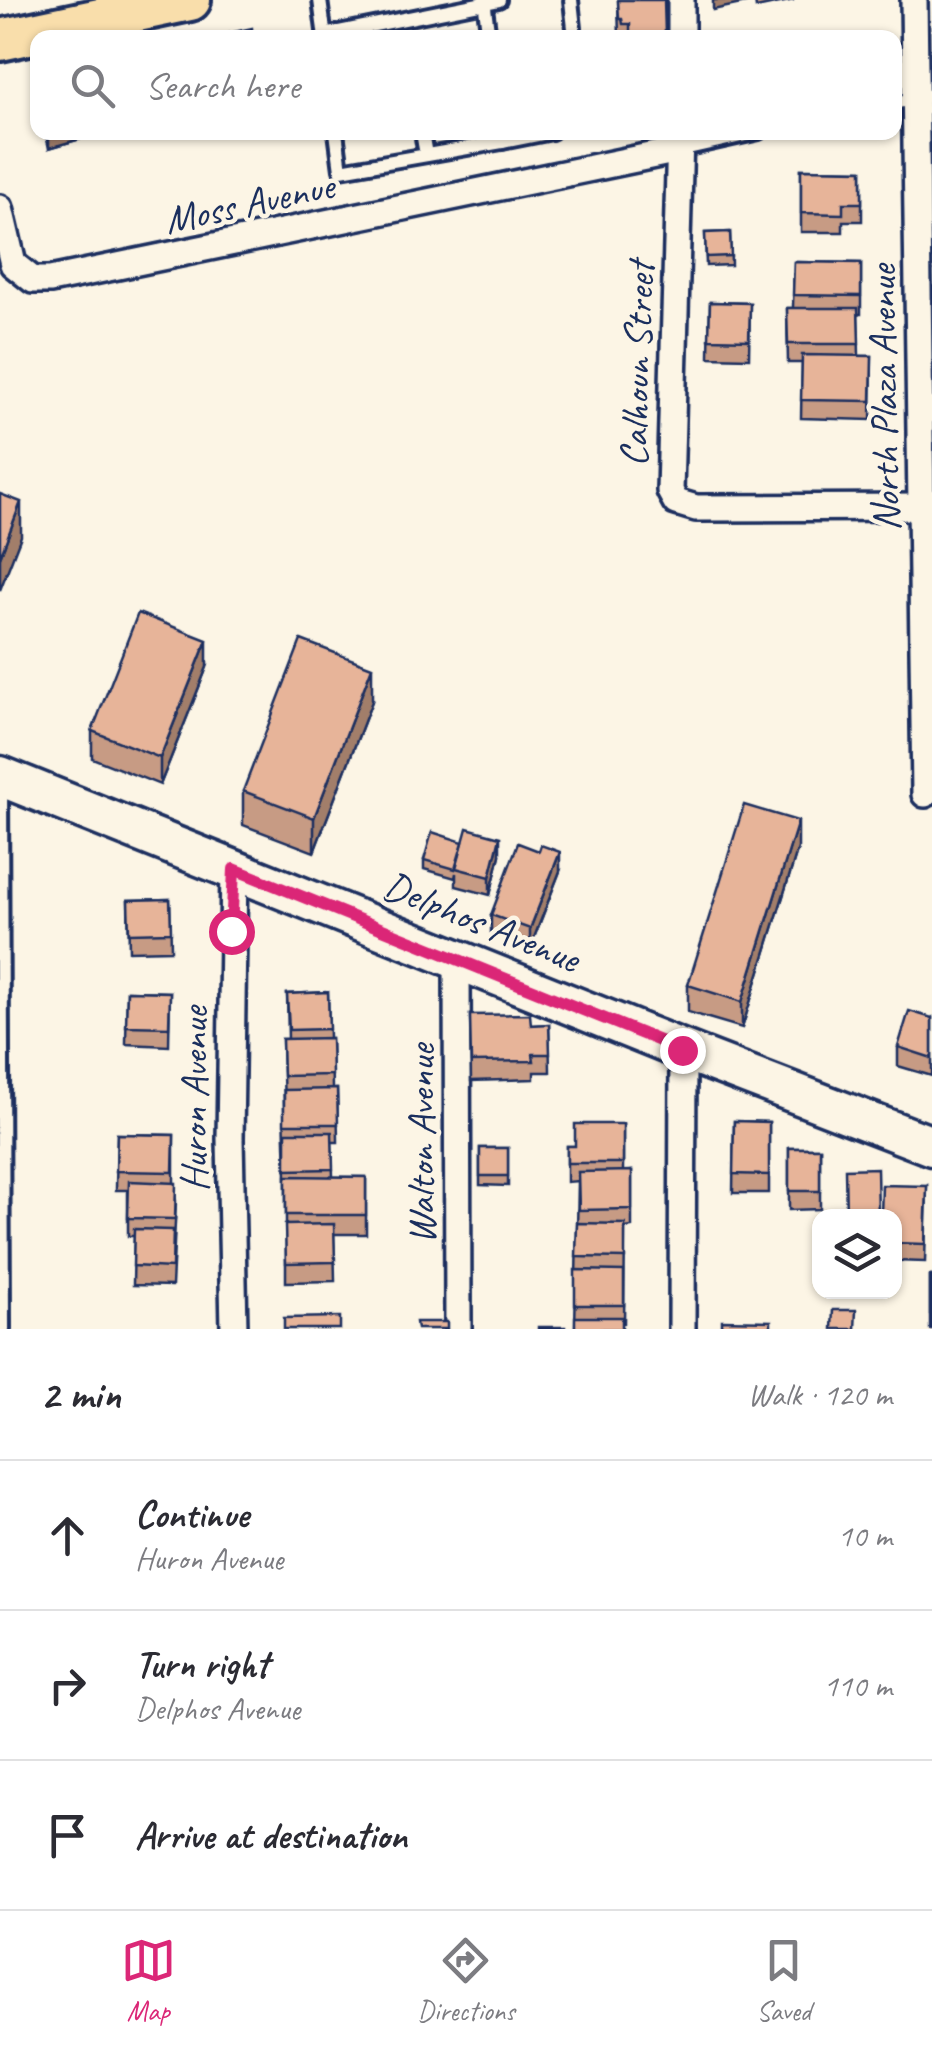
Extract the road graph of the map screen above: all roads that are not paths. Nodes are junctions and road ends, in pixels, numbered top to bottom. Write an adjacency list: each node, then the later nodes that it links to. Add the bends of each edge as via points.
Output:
1 (190, 0): 7 (main road)
2 (320, 0): 10 (lane)
3 (571, 0): 14 (lane)
4 (681, 0): 15 (street)
5 (914, 0): 18 (street, North Plaza Avenue)
6 (489, 1): 8 (lane); 13 (lane)
7 (126, 7): 9 (main road)
8 (405, 20): 11 (lane); 12 (lane)
9 (38, 30)
10 (324, 30)
11 (355, 30)
12 (407, 30)
13 (489, 30)
14 (574, 30)
15 (681, 30)
16 (30, 32): 17 (main road)
17 (0, 40)
18 (914, 99): 25 (street, North Plaza Avenue)
19 (337, 140): 23 (lane, via 341,170)
20 (423, 140): 23 (lane)
21 (489, 140): 23 (lane)
22 (680, 141): 24 (street, Moss Avenue, via 50,280 33,280 13,264); 25 (street, Calhoun Street, via 670,491 676,502 696,508)
23 (426, 155)
24 (0, 208)
25 (927, 507): 27 (street, North Plaza Avenue)
26 (0, 776): 28 (street, Delphos Avenue); 32 (lane)
27 (925, 794)
28 (234, 869): 29 (street, Delphos Avenue); 33 (street, Huron Avenue)
29 (457, 958): 30 (street, Delphos Avenue); 34 (street, Walton Avenue)
30 (682, 1050): 31 (street, Delphos Avenue); 35 (street)
31 (932, 1146)
32 (2, 1329)
33 (234, 1329)
34 (458, 1329)
35 (682, 1329)

